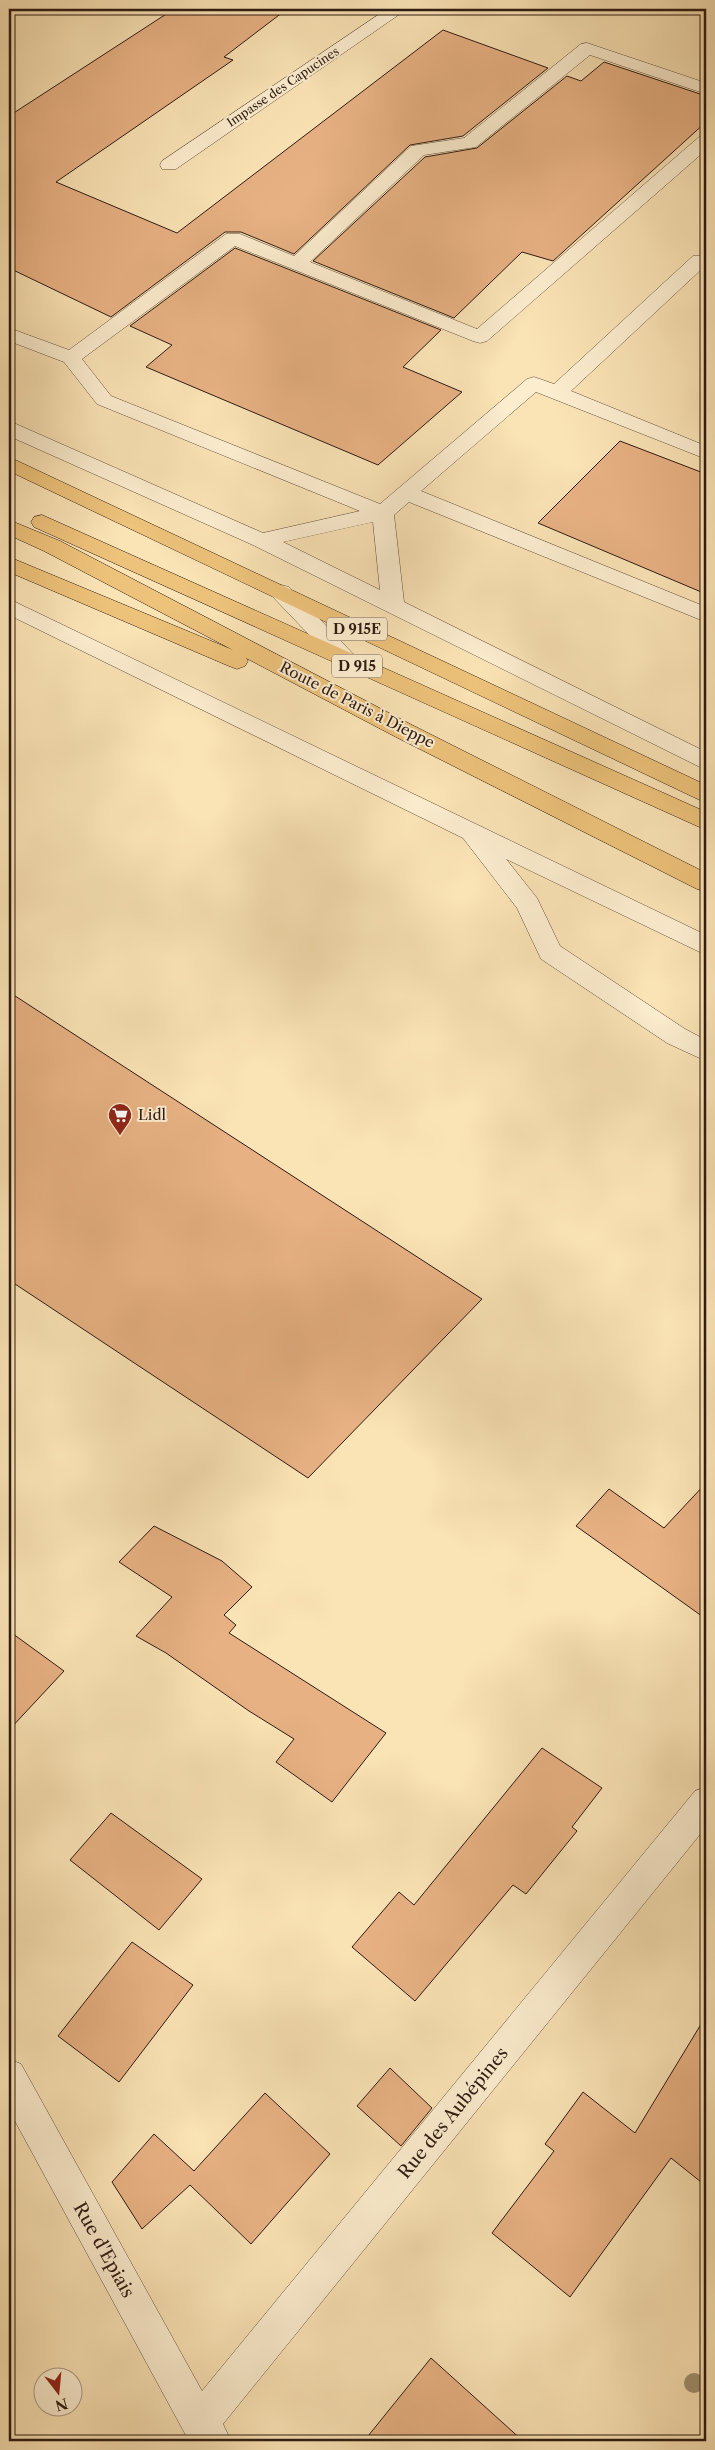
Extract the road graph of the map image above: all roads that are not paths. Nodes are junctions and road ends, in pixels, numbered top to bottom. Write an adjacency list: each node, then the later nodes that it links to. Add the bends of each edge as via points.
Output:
1 (398, 9): 4 (street, Impasse des Capucines)
2 (706, 88): 6 (street, via 587,48 468,143 418,150)
3 (706, 142): 6 (street, via 480,337)
4 (169, 165)
5 (700, 260): 9 (street)
6 (297, 264): 8 (street, via 233,238)
7 (9, 334): 8 (street)
8 (71, 358): 15 (street, via 104,400)
9 (557, 393): 11 (street); 13 (street, via 534,383)
10 (9, 428): 17 (street)
11 (706, 452)
12 (9, 462): 19 (main road, D 915E)
13 (408, 493): 15 (street); 22 (street)
14 (9, 508): 23 (main road, D 915)
15 (383, 514): 17 (street); 20 (street)
16 (9, 527): 24 (main road, Route de Paris à Dieppe / D 915, via 52,546)
17 (261, 540): 20 (street)
18 (9, 564): 24 (main road)
19 (281, 592): 23 (street); 26 (main road, D 915E)
20 (393, 604): 25 (street)
21 (9, 606): 28 (street)
22 (706, 615)
23 (348, 662): 27 (main road, D 915)
24 (404, 730): 29 (main road, Route de Paris à Dieppe / D 915)
25 (706, 762)
26 (706, 795)
27 (706, 822)
28 (471, 832): 30 (street); 31 (street, via 528,904 550,952 676,1036)
29 (706, 883)
30 (706, 946)
31 (706, 1051)
32 (706, 1802): 34 (street, Rue des Aubépines)
33 (9, 2076): 34 (street, Rue d'Epiais)
34 (206, 2432)

